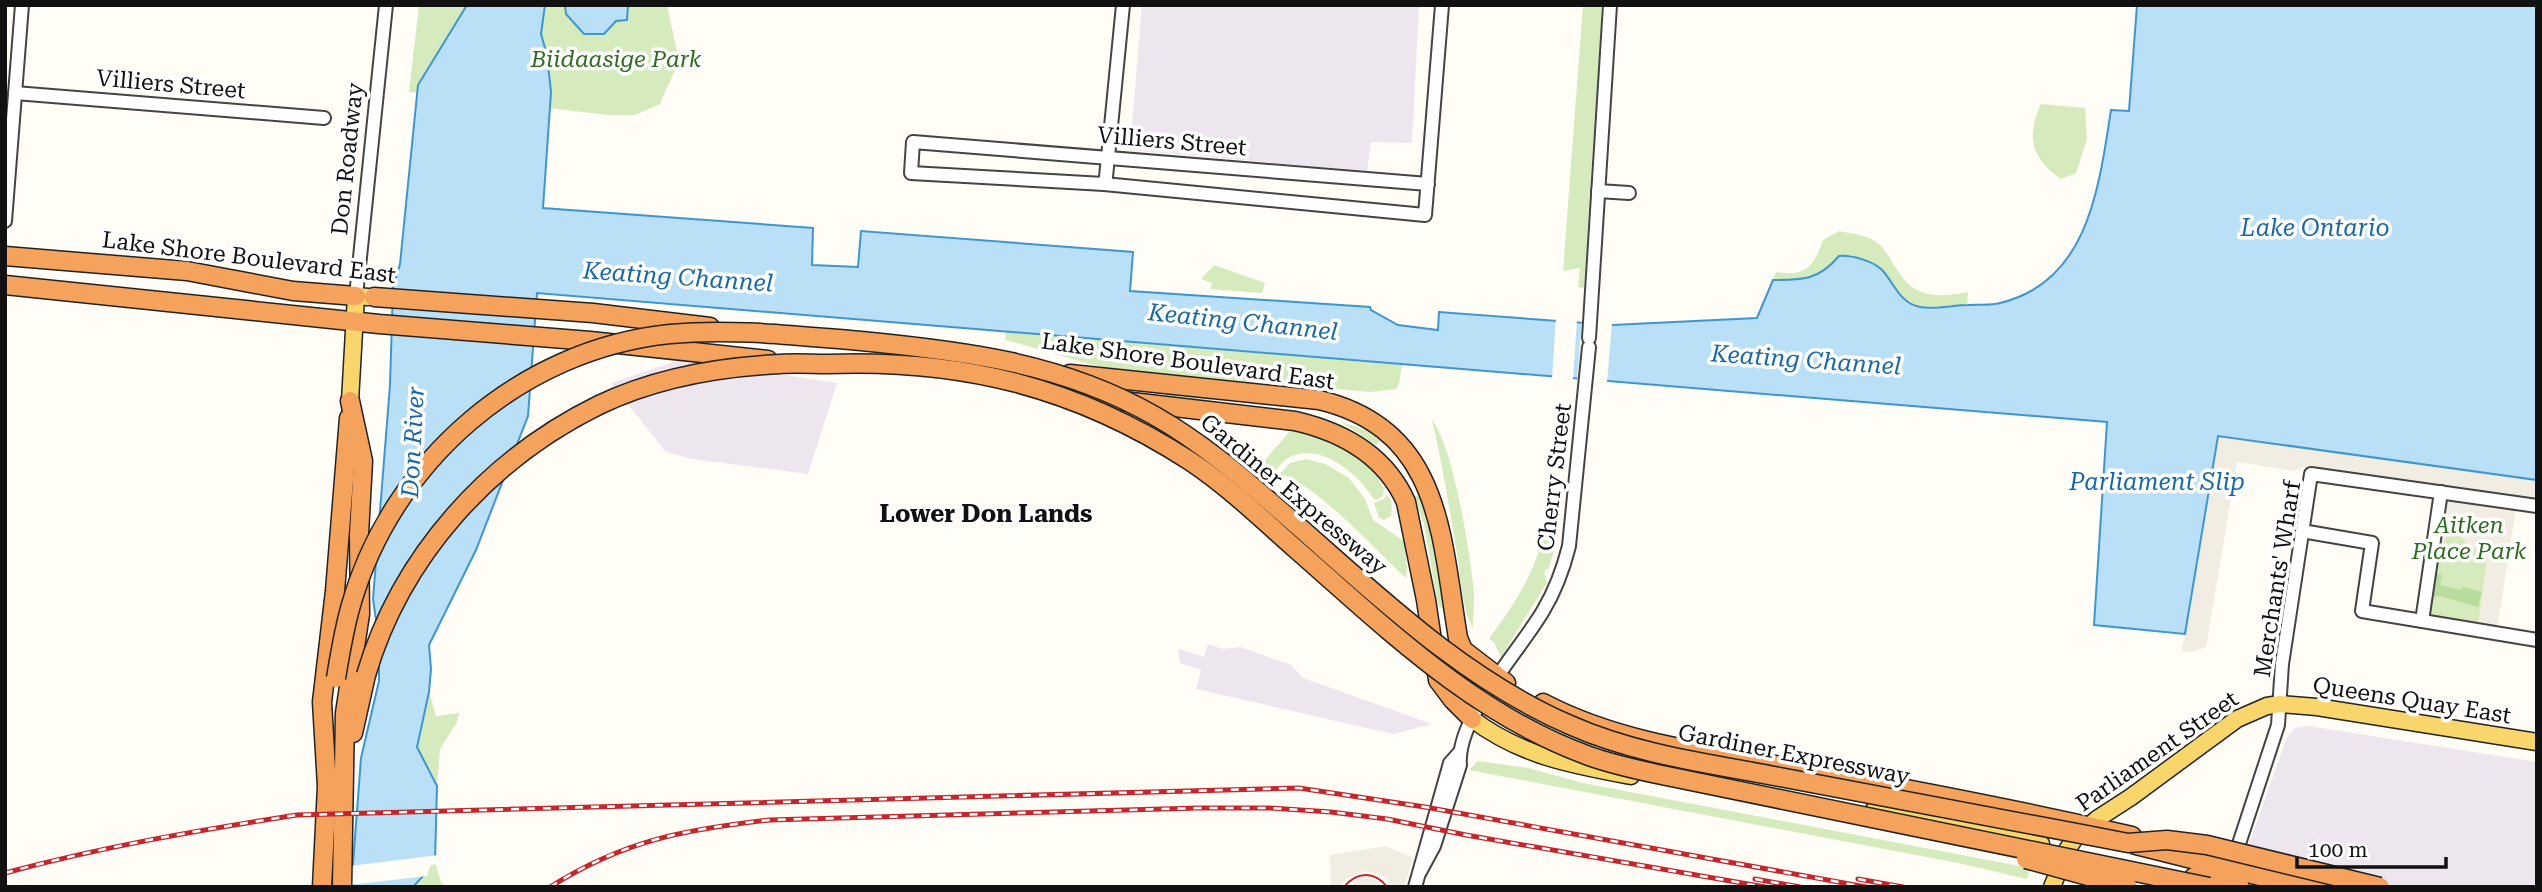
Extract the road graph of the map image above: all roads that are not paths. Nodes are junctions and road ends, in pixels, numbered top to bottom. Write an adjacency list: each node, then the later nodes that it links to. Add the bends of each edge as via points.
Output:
1 (22, 5): 6 (street)
2 (386, 5): 16 (street, Don Roadway)
3 (1122, 5): 8 (street)
4 (1442, 5): 10 (street)
5 (1610, 5): 11 (street, Cherry Street)
6 (15, 93): 7 (street, Villiers Street); 13 (street)
7 (324, 118)
8 (1108, 156): 9 (street); 9 (street, Villiers Street, via 913,142 911,173); 10 (street, Villiers Street)
9 (1104, 184): 10 (street, via 1425,215)
10 (1428, 184)
11 (1598, 191): 12 (street); 26 (street, Cherry Street, via 1586,386 1569,547 1542,612)
12 (1629, 193)
13 (5, 221)
14 (5, 256): 16 (highway, Lake Shore Boulevard East, via 187,271 280,289)
15 (5, 285): 17 (highway, Lake Shore Boulevard East)
16 (365, 296): 17 (main road, Don Roadway); 18 (highway, Lake Shore Boulevard East, via 593,313 1006,358 1064,373)
17 (354, 322): 19 (main road, Don Roadway); 20 (highway, Lake Shore Boulevard East, via 921,374)
18 (1225, 390): 20 (highway); 26 (highway, Lake Shore Boulevard East, via 1332,403 1367,420 1402,448 1421,474 1434,504 1458,638 1463,650)
19 (350, 401): 30 (highway, via 322,702); 30 (highway, via 363,461 360,614)
20 (1276, 419): 28 (highway, Lake Shore Boulevard East, via 1314,425 1346,438 1382,465 1400,488 1438,680)
21 (2441, 492): 22 (street, Merchants' Wharf); 23 (street, Merchants' Wharf, via 2311,474); 24 (street)
22 (2537, 506)
23 (2302, 531): 24 (street, via 2372,544 2362,611); 27 (street, Merchants' Wharf)
24 (2422, 621): 25 (street)
25 (2537, 640)
26 (1497, 677): 28 (street, Cherry Street); 31 (highway, Lake Shore Boulevard East, via 1600,727 1671,746)
27 (2280, 704): 29 (main road, Queens Quay East); 31 (main road, Parliament Street, via 2237,719); 35 (street, Merchants' Wharf, via 2278,725)
28 (1472, 719): 34 (main road, Lake Shore Boulevard East, via 1520,749 1595,769 1695,787 1797,795); 38 (street, Cherry Street, via 1458,753 1460,765 1434,846)
29 (2537, 742)
30 (335, 789): 32 (highway, Gardiner Expressway, bridge, via 372,654 388,617 430,544 471,495 515,456 616,397 683,376 757,366 868,362 948,369 1024,383 1080,402 1144,433 1235,496 1456,684 1500,714 1565,746 1657,774); 33 (highway, Gardiner Expressway, bridge, via 336,678 351,604 389,517 418,474 481,410 565,362 667,334 721,333 976,353 1074,378 1112,393 1211,453 1436,644 1498,688 1569,725 1682,758); 36 (highway); 37 (highway)
31 (2089, 825): 34 (main road, Parliament Street); 35 (highway, Lake Shore Boulevard East)
32 (1978, 839): 40 (highway, bridge, via 2023,859); 41 (highway, Gardiner Expressway, bridge)
33 (2129, 843): 43 (highway, Gardiner Expressway); 45 (highway, bridge, via 2167,840 2207,845)
34 (2067, 849): 39 (main road, Parliament Street); 42 (highway)
35 (2234, 859): 44 (highway, Lake Shore Boulevard East)
36 (322, 887)
37 (342, 887)
38 (1415, 887)
39 (2052, 887)
40 (2128, 887)
41 (2209, 887)
42 (2240, 887)
43 (2303, 887)
44 (2339, 887)
45 (2380, 887)

